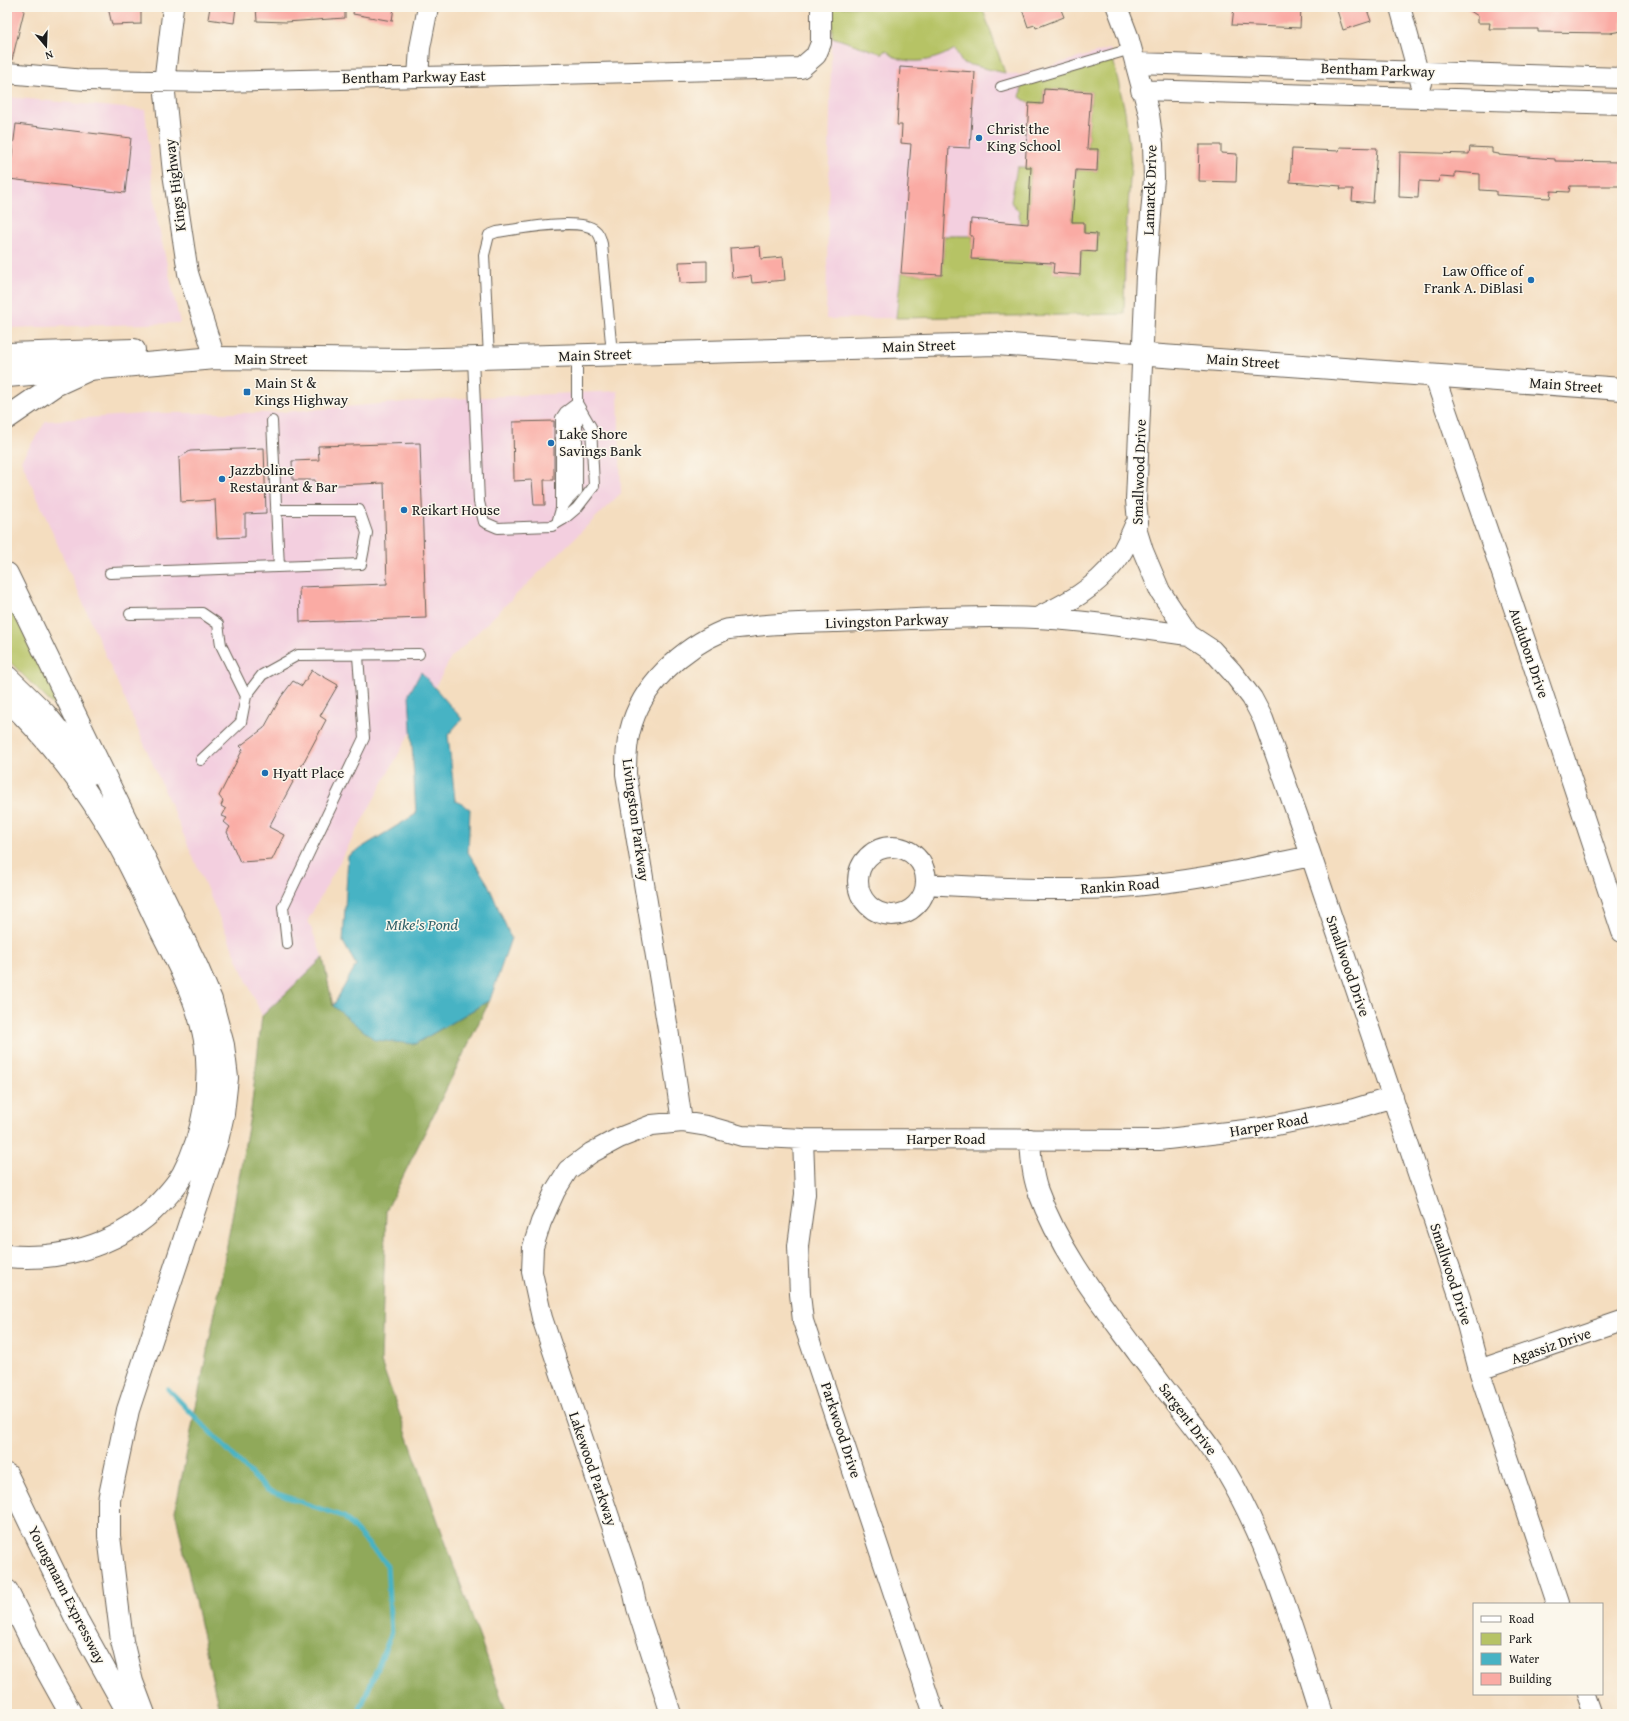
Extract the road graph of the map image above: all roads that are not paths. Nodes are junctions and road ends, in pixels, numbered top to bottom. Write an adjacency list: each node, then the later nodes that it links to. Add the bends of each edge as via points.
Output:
1 (172, 7): 11 (street, Kings Highway)
2 (428, 7): 9 (street, via 420,48)
3 (821, 7): 9 (street, Bentham Parkway East, via 821,43 816,55 801,68)
4 (1117, 7): 6 (street, Lamarck Drive)
5 (1400, 7): 7 (street)
6 (1133, 56): 7 (street, Bentham Parkway); 12 (lane); 13 (street, Lamarck Drive)
7 (1417, 71): 10 (street, Bentham Parkway); 14 (street)
8 (7, 73): 11 (street, Bentham Parkway East, via 85,80)
9 (418, 77): 11 (street, Bentham Parkway East)
10 (1622, 78)
11 (164, 83): 20 (street, Kings Highway, via 173,173 188,273)
12 (1001, 87)
13 (1141, 90): 14 (street, Bentham Parkway); 18 (street, Lamarck Drive, via 1149,114 1154,178)
14 (1425, 98): 15 (street, Bentham Parkway)
15 (1622, 104)
16 (7, 354): 20 (main road, Main Street, via 150,349)
17 (612, 354): 18 (main road, Main Street, via 996,344); 19 (main road, Main Street); 21 (lane, via 600,236 596,230 585,225 569,224 489,235 484,255)
18 (1143, 354): 23 (main road, Main Street); 34 (street, Smallwood Drive, via 1136,500 1138,522)
19 (577, 355): 21 (main road, Main Street); 26 (lane)
20 (215, 358): 21 (main road, Main Street); 22 (main road, Main Street)
21 (481, 358): 33 (lane, via 479,502 484,522 498,528 552,526)
22 (90, 369): 24 (main road, Main Street); 28 (main road, via 55,385)
23 (1434, 375): 25 (main road, Main Street); 50 (street, Audubon Drive)
24 (7, 376)
25 (1622, 389)
26 (577, 403): 27 (lane); 30 (lane, via 577,491); 33 (lane, via 591,427 594,486 576,508)
27 (568, 410): 30 (lane); 31 (lane, via 561,418)
28 (7, 418)
29 (272, 421): 32 (lane)
30 (569, 499): 31 (lane)
31 (561, 509): 33 (lane)
32 (276, 510): 35 (lane); 35 (lane, via 359,510 367,533 361,564)
33 (557, 523)
34 (1135, 525): 39 (street, Livingston Parkway, via 1117,560 1096,582 1076,599); 40 (street, Smallwood Drive, via 1160,591)
35 (279, 566): 36 (lane)
36 (110, 573)
37 (7, 574): 47 (main road)
38 (130, 614): 44 (lane, via 202,613 218,624 222,645)
39 (1037, 618): 40 (street, Livingston Parkway); 53 (street, Livingston Parkway, via 764,625 728,629 696,645 677,659 646,694 630,731 626,752 626,774)
40 (1189, 635): 48 (street, Smallwood Drive, via 1212,650 1252,698 1263,719)
41 (419, 654): 42 (lane)
42 (358, 656): 44 (lane, via 298,655 262,675); 51 (lane, via 364,738 283,907)
43 (7, 677): 47 (main road, via 70,742)
44 (246, 696): 46 (lane, via 241,722)
45 (7, 699): 57 (main road, via 49,743 74,776 105,820 125,856 196,1004 205,1041 207,1081 204,1109 196,1142 183,1175 166,1198 144,1218 123,1232 97,1244 65,1254 29,1259)
46 (201, 760)
47 (131, 830): 68 (main road, via 211,1000 223,1045 227,1078 217,1141 128,1410 109,1500 109,1536 122,1641 132,1682)
48 (1311, 856): 49 (street, Rankin Road, via 1237,872 1112,888 1005,889); 52 (street, Smallwood Drive)
49 (926, 884)
50 (1622, 932)
51 (287, 944)
52 (1393, 1097): 55 (street, Harper Road, via 1354,1109 1262,1128 1196,1136 1158,1140); 59 (street, Smallwood Drive, via 1460,1298)
53 (682, 1122): 54 (street, Harper Road, via 742,1136); 56 (street, Harper Road, via 652,1125 591,1153 568,1170)
54 (803, 1139): 55 (street, Harper Road); 70 (street, Parkwood Drive, via 805,1194 798,1246 803,1321)
55 (1030, 1139): 71 (street, Sargent Drive, via 1037,1190 1073,1262 1108,1314 1203,1436 1244,1505 1291,1619)
56 (541, 1222): 69 (street, Lakewood Parkway, via 533,1247 532,1272 542,1318 632,1585)
57 (7, 1256)
58 (1622, 1321): 59 (street, Agassiz Drive)
59 (1479, 1370): 62 (street, Smallwood Drive)
60 (7, 1475): 67 (main road, Youngmann Expressway, via 77,1620)
61 (7, 1591): 64 (main road)
62 (1556, 1603)
63 (7, 1608): 64 (main road)
64 (41, 1660): 66 (main road)
65 (1586, 1695): 72 (street)
66 (71, 1714)
67 (129, 1714)
68 (144, 1714)
69 (671, 1714)
70 (934, 1714)
71 (1321, 1714)
72 (1593, 1714)

